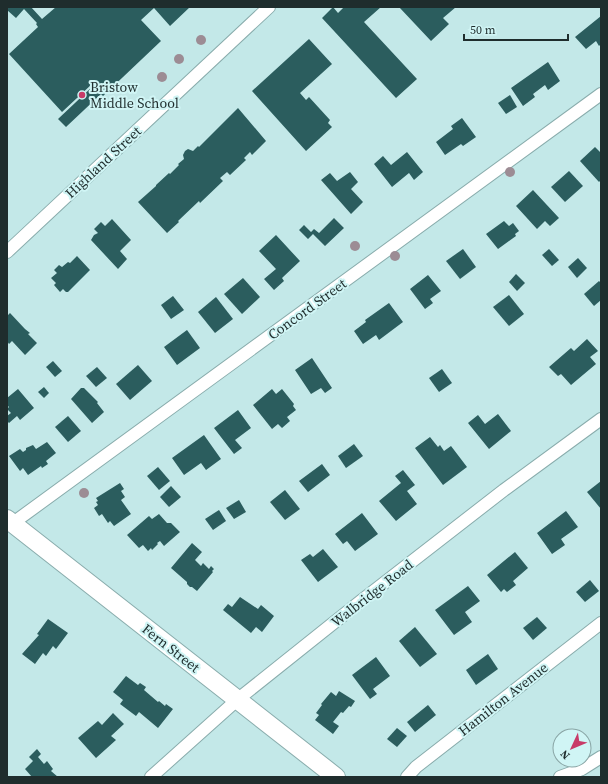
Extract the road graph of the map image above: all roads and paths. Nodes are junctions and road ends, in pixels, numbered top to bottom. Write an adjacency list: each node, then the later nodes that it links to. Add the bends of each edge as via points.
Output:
1 (269, 7): 3 (street, Highland Street)
2 (601, 94): 5 (street, Concord Street)
3 (7, 252)
4 (601, 419): 7 (street, Walbridge Road, via 504,490)
5 (10, 521): 7 (street, Fern Street)
6 (601, 623): 11 (street, Hamilton Avenue, via 416,767)
7 (237, 700): 9 (street, Walbridge Road); 10 (street, Fern Street)
8 (601, 758): 12 (street)
9 (151, 777)
10 (336, 777)
11 (407, 777)
12 (560, 777)

